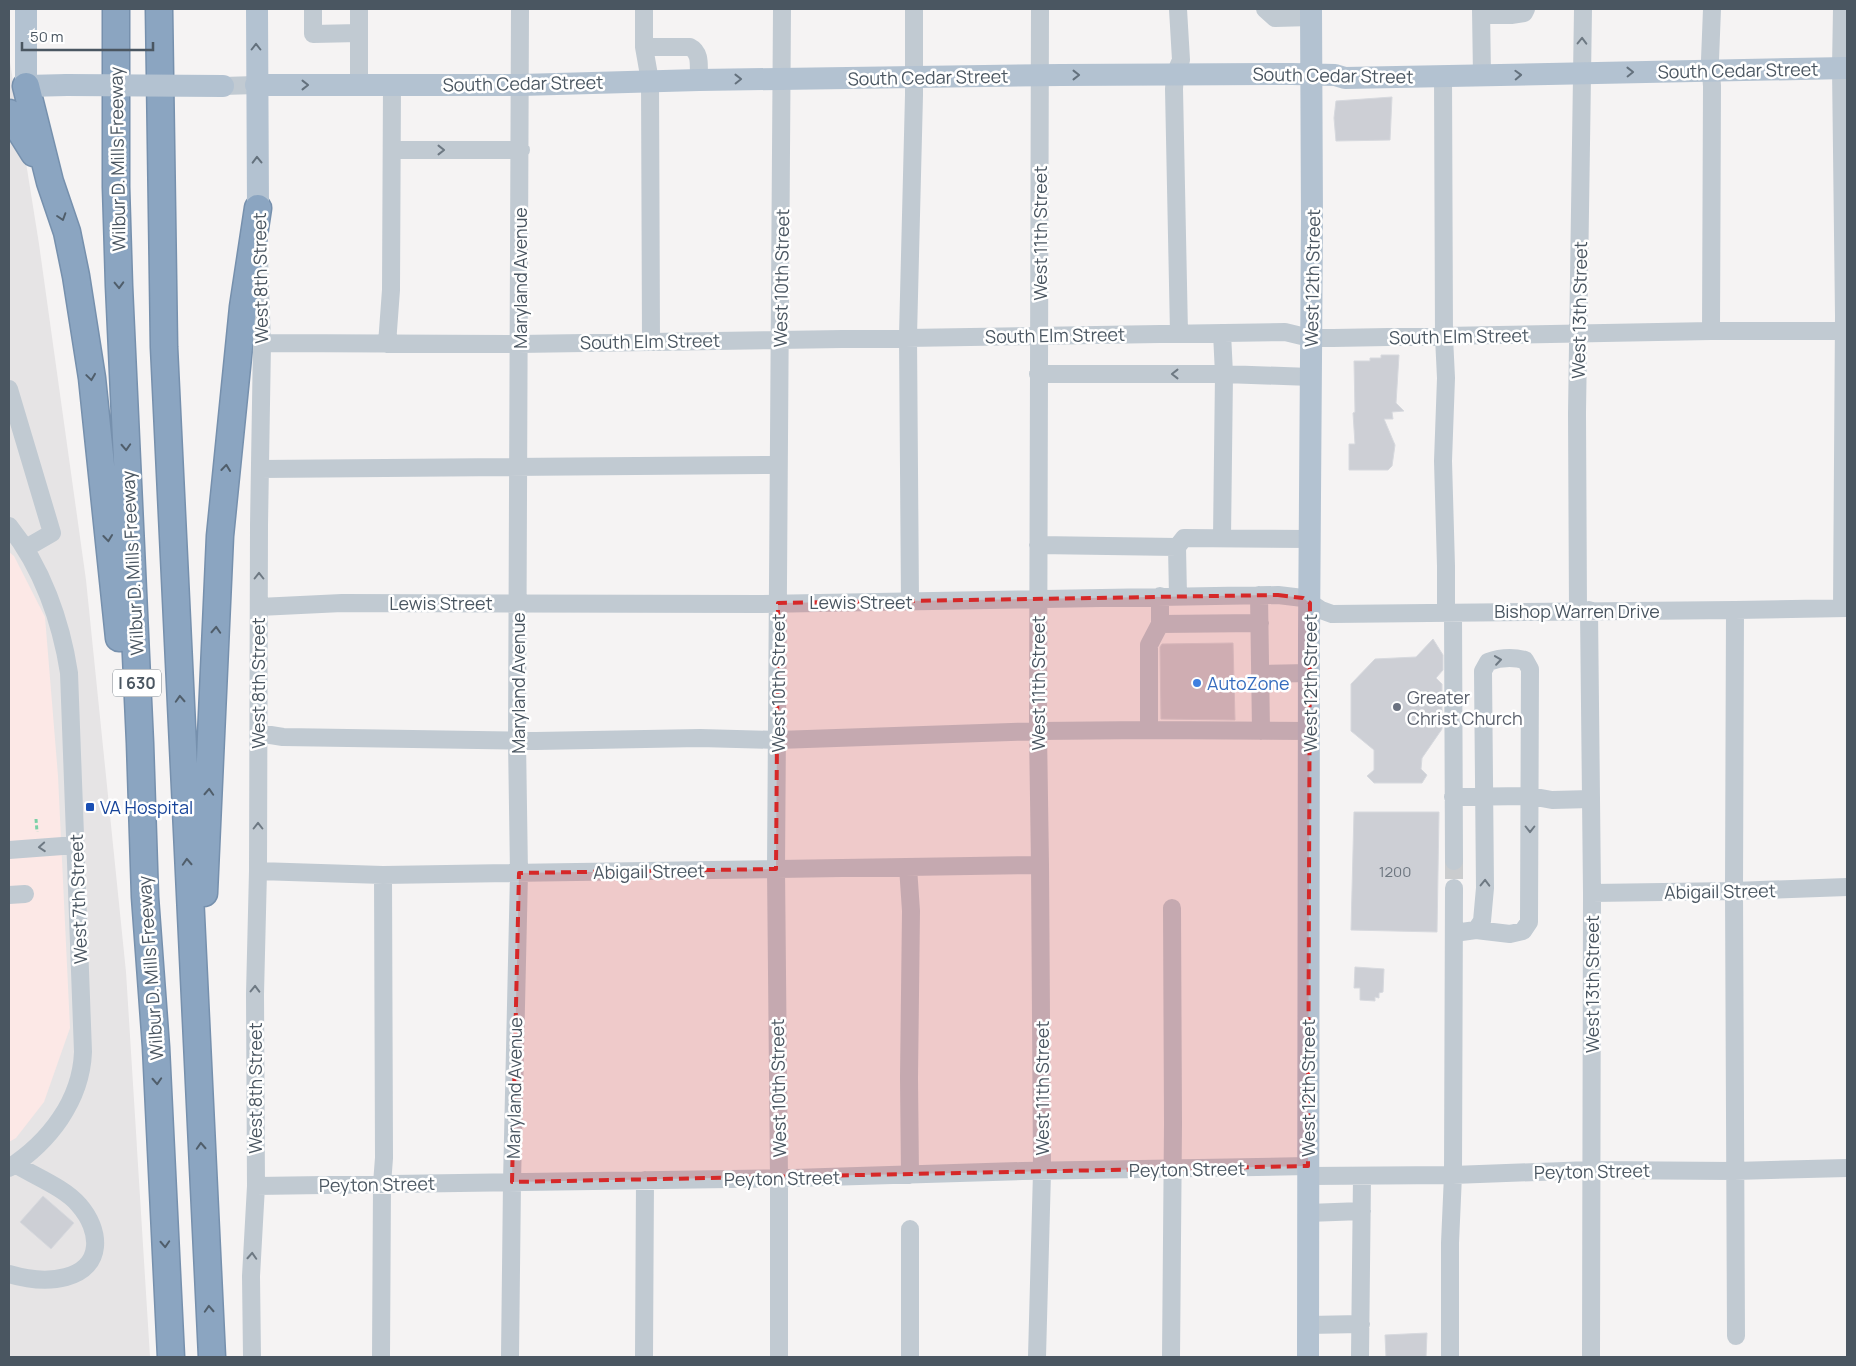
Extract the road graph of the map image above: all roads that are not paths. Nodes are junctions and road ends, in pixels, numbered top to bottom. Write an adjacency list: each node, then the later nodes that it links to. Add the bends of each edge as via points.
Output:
1 (18, 9): 21 (main road)
2 (26, 9): 39 (main road)
3 (116, 9): 116 (highway, Wilbur D. Mills Freeway / I 630, one-way to 116, via 119,286)
4 (159, 9): 120 (highway, I 630, one-way to 4, via 164,347)
5 (257, 9): 41 (main road, West 8th Street, one-way to 5)
6 (313, 9): 22 (street, via 313,34)
7 (359, 9): 22 (street)
8 (520, 9): 38 (street, Maryland Avenue)
9 (644, 9): 23 (street)
10 (782, 9): 33 (street, West 10th Street)
11 (914, 9): 32 (street)
12 (1040, 9): 28 (street, West 11th Street)
13 (1178, 9): 27 (street, via 1181,60)
14 (1265, 9): 20 (street, via 1275,18)
15 (1526, 9): 19 (street, via 1511,15)
16 (1583, 9): 26 (street, West 13th Street, one-way to 16)
17 (1712, 9): 25 (street)
18 (1842, 9): 24 (street)
19 (1481, 12): 31 (street)
20 (1311, 13): 29 (main road, West 12th Street)
21 (9, 29)
22 (358, 33): 37 (street)
23 (644, 47): 34 (street, via 695,49 699,55); 35 (street)
24 (1844, 68): 25 (main road, South Cedar Street); 46 (street)
25 (1711, 70): 26 (main road, South Cedar Street, one-way to 25); 48 (street)
26 (1582, 73): 31 (main road, South Cedar Street, one-way to 26); 52 (street, West 13th Street)
27 (1175, 74): 28 (main road, South Cedar Street, one-way to 27); 29 (main road, South Cedar Street); 50 (street)
28 (1040, 75): 32 (main road, South Cedar Street); 53 (street, West 11th Street)
29 (1311, 75): 30 (main road, South Cedar Street, via 1345,78); 56 (main road, West 12th Street)
30 (1443, 76): 31 (main road, South Cedar Street); 55 (street)
31 (1482, 76)
32 (914, 78): 33 (main road, South Cedar Street); 54 (street)
33 (782, 79): 34 (main road, South Cedar Street, one-way to 33); 57 (street, West 10th Street)
34 (698, 80): 35 (main road, South Cedar Street)
35 (650, 81): 38 (main road, South Cedar Street); 58 (street)
36 (392, 84): 37 (main road, South Cedar Street); 38 (main road, South Cedar Street); 43 (street)
37 (359, 85): 41 (main road, South Cedar Street, one-way to 37)
38 (521, 85): 44 (street, Maryland Avenue)
39 (18, 86): 40 (main road, South Cedar Street, bridge); 45 (highway)
40 (223, 86): 41 (street, South Cedar Street)
41 (256, 86): 47 (main road, West 8th Street, one-way to 41)
42 (9, 113): 45 (highway)
43 (392, 150): 44 (street, one-way to 44); 60 (street, via 391,290)
44 (521, 150): 61 (street, Maryland Avenue)
45 (50, 182): 116 (highway, one-way to 116, via 67,232 92,378)
46 (1845, 200): 49 (street)
47 (258, 208): 59 (street, West 8th Street); 120 (highway, one-way to 47, via 220,536 243,307)
48 (1711, 331): 49 (street, South Elm Street); 52 (street, South Elm Street)
49 (1846, 331): 84 (street)
50 (1179, 333): 51 (street, South Elm Street); 53 (street, South Elm Street)
51 (1222, 333): 56 (street, South Elm Street, via 1285,332); 63 (street)
52 (1579, 334): 55 (street, South Elm Street); 86 (street, West 13th Street)
53 (1040, 335): 54 (street, South Elm Street); 62 (street, West 11th Street)
54 (908, 336): 57 (street, South Elm Street); 79 (street)
55 (1444, 337): 56 (street, South Elm Street); 87 (street, via 1443,462)
56 (1310, 338): 64 (main road, West 12th Street)
57 (781, 339): 58 (street, South Elm Street); 66 (street, West 10th Street)
58 (651, 340): 61 (street, South Elm Street)
59 (262, 343): 60 (street, South Elm Street); 68 (street, West 8th Street)
60 (387, 344): 61 (street, South Elm Street)
61 (519, 344): 67 (street, Maryland Avenue)
62 (1038, 374): 63 (street, one-way to 62); 72 (street, West 11th Street)
63 (1224, 374): 64 (street); 70 (street)
64 (1311, 377): 71 (main road, West 12th Street)
65 (9, 389): 74 (street, via 52,533)
66 (778, 464): 67 (street); 80 (street, West 10th Street)
67 (520, 466): 68 (street); 82 (street, Maryland Avenue)
68 (260, 469): 83 (street, West 8th Street, one-way to 68)
69 (9, 526): 74 (street, West 7th Street)
70 (1222, 538): 71 (street); 73 (street, via 1184,538)
71 (1310, 539): 81 (main road, West 12th Street)
72 (1038, 545): 73 (street); 78 (street, West 11th Street)
73 (1177, 547): 77 (street)
74 (26, 548): 103 (street, West 7th Street, via 65,644)
75 (1259, 595): 77 (street, Lewis Street); 81 (street, Lewis Street, via 1303,598); 88 (street)
76 (1160, 596): 77 (street, Lewis Street); 78 (street, Lewis Street); 89 (street)
77 (1178, 596)
78 (1038, 598): 79 (street, Lewis Street); 95 (street, West 11th Street)
79 (910, 602): 80 (street, Lewis Street)
80 (778, 603): 82 (street, Lewis Street); 97 (street, West 10th Street)
81 (1310, 603): 87 (street, Bishop Warren Drive, via 1332,614); 90 (main road, West 12th Street)
82 (519, 604): 83 (street, Lewis Street, via 342,603); 98 (street, Maryland Avenue)
83 (259, 607): 96 (street, West 8th Street)
84 (1845, 608): 85 (street, Bishop Warren Drive)
85 (1735, 610): 86 (street, Bishop Warren Drive); 114 (street)
86 (1584, 611): 87 (street, Bishop Warren Drive); 102 (street, West 13th Street)
87 (1449, 612): 101 (street)
88 (1260, 623): 89 (street); 91 (street)
89 (1160, 624): 92 (street, via 1149,645)
90 (1309, 673): 91 (street); 94 (main road, West 12th Street)
91 (1260, 674): 93 (street)
92 (1149, 730): 93 (street); 95 (street)
93 (1261, 731): 94 (street)
94 (1310, 731): 125 (main road, West 12th Street)
95 (1038, 732): 97 (street); 106 (street, West 11th Street)
96 (258, 733): 98 (street, via 283,737); 109 (street, West 8th Street, one-way to 96)
97 (778, 740): 98 (street); 108 (street, West 10th Street)
98 (518, 741): 110 (street, Maryland Avenue)
99 (1484, 796): 100 (street); 100 (street, one-way to 100, via 1483,671 1488,662 1497,659 1525,660 1530,669); 101 (street); 118 (street, one-way to 99, via 1482,921 1485,888)
100 (1530, 796): 102 (street, via 1552,800); 118 (street, one-way to 118, via 1529,922 1523,932 1510,934)
101 (1454, 797): 105 (street)
102 (1592, 799): 115 (street, West 13th Street)
103 (76, 845): 104 (street, one-way to 104); 121 (street, West 7th Street, via 82,1044 80,1074 62,1117 42,1142)
104 (9, 850)
105 (1454, 861)
106 (1040, 865): 107 (street, Abigail Street); 127 (street, West 11th Street)
107 (908, 867): 108 (street, Abigail Street); 128 (street)
108 (776, 869): 110 (street, Abigail Street); 131 (street, West 10th Street)
109 (258, 871): 111 (street, Abigail Street); 135 (street, West 8th Street, one-way to 109)
110 (518, 873): 111 (street, Abigail Street); 133 (street, Maryland Avenue)
111 (383, 874): 134 (street)
112 (1847, 887): 114 (street, Abigail Street)
113 (1454, 888): 119 (street)
114 (1734, 891): 115 (street, Abigail Street); 126 (street)
115 (1592, 893): 124 (street, West 13th Street)
116 (145, 897): 143 (highway, Wilbur D. Mills Freeway / I 630, one-way to 143, via 156,1047)
117 (1172, 908): 123 (street)
118 (1476, 930): 119 (street)
119 (1454, 933): 129 (street)
120 (196, 1051): 144 (highway, I 630, one-way to 120)
121 (12, 1166): 139 (street, via 59,1190 78,1204 91,1221 96,1242 92,1259 81,1271 66,1277 51,1280)
122 (1847, 1168): 126 (street, Peyton Street)
123 (1172, 1169): 125 (street, Peyton Street); 127 (street, Peyton Street); 152 (street)
124 (1590, 1170): 126 (street, Peyton Street); 129 (street, Peyton Street); 156 (street, West 13th Street)
125 (1308, 1171): 130 (street, Peyton Street); 137 (main road, West 12th Street)
126 (1734, 1171): 142 (street)
127 (1042, 1172): 128 (street, Peyton Street); 151 (street, West 11th Street)
128 (910, 1175): 131 (street, Peyton Street)
129 (1453, 1175): 130 (street, Peyton Street); 155 (street)
130 (1362, 1176): 136 (street)
131 (779, 1178): 132 (street, Peyton Street); 149 (street, West 10th Street)
132 (645, 1180): 133 (street, Peyton Street); 148 (street)
133 (512, 1182): 134 (street, Peyton Street); 147 (street, Maryland Avenue)
134 (382, 1184): 135 (street, Peyton Street); 146 (street)
135 (256, 1186): 145 (street, West 8th Street, one-way to 135, via 251,1276)
136 (1362, 1211): 137 (street); 140 (street)
137 (1308, 1213): 141 (main road, West 12th Street)
138 (910, 1229): 150 (street)
139 (9, 1274)
140 (1361, 1324): 141 (street); 154 (street)
141 (1308, 1325): 153 (main road, West 12th Street)
142 (1736, 1336)
143 (171, 1357)
144 (212, 1357)
145 (252, 1357)
146 (381, 1357)
147 (510, 1357)
148 (644, 1357)
149 (779, 1357)
150 (910, 1357)
151 (1037, 1357)
152 (1171, 1357)
153 (1308, 1357)
154 (1360, 1357)
155 (1450, 1357)
156 (1591, 1357)

